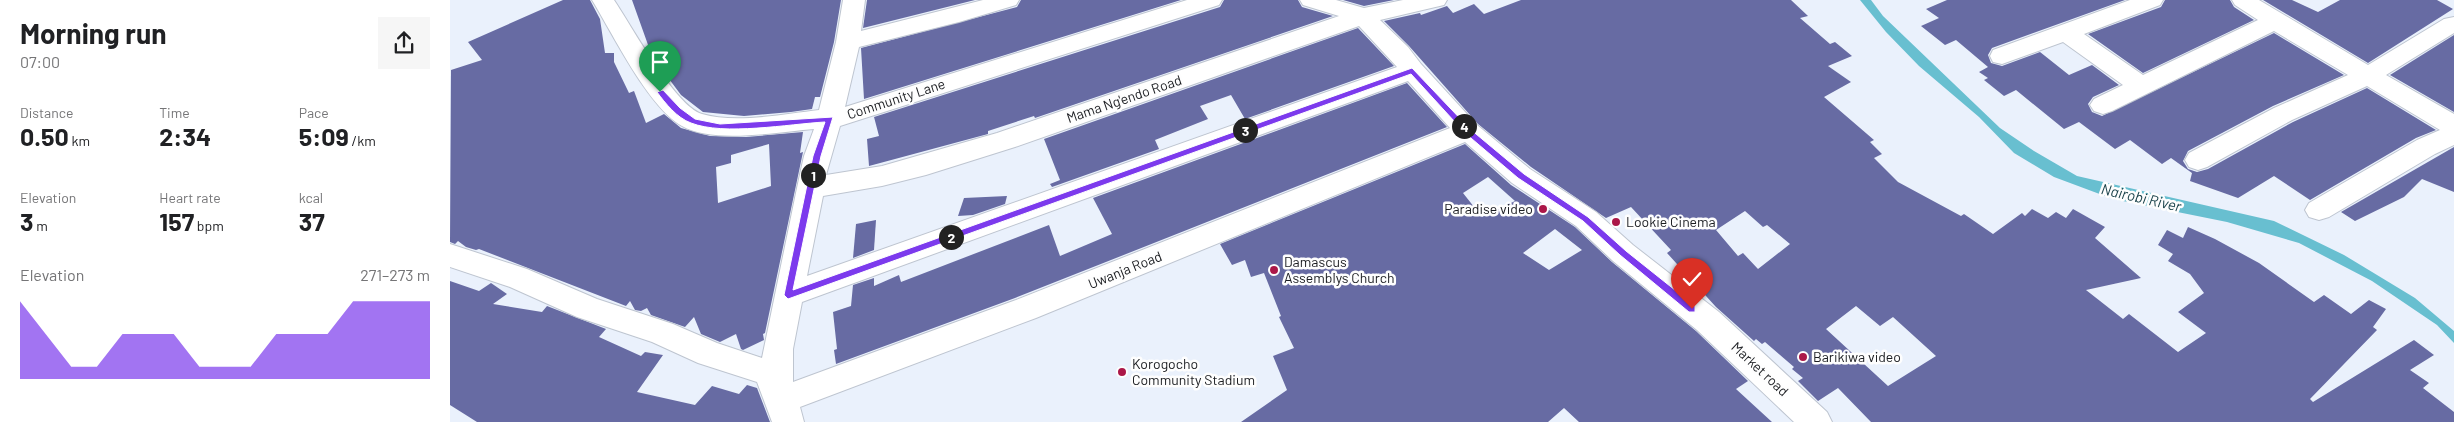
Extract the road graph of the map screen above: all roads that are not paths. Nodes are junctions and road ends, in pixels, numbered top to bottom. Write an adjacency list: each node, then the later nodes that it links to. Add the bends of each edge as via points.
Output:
1 (603, 0): 20 (street, Community Lane, via 660,92 692,121 720,127)
2 (854, 0): 14 (street)
3 (1008, 0): 14 (street)
4 (1211, 0): 9 (street, Community Lane)
5 (1311, 0): 10 (street, Market road)
6 (1436, 0): 10 (street, Mama Ng'endo Road)
7 (2152, 0): 13 (street)
8 (2243, 0): 11 (street)
9 (1175, 5): 20 (street, Community Lane)
10 (1363, 16): 16 (street, Market road, via 1400,53); 25 (street, Mama Ng'endo Road, via 1006,140 882,176)
11 (2275, 21): 17 (street); 18 (street)
12 (2452, 24): 17 (street)
13 (2067, 33): 15 (street); 18 (street)
14 (848, 42): 20 (street)
15 (2002, 56)
16 (1412, 70): 22 (street, Market road); 28 (street)
17 (2367, 76): 21 (street); 24 (street, via 2283,114)
18 (2142, 87): 19 (street)
19 (2102, 105)
20 (830, 119): 25 (street)
21 (2454, 126)
22 (1468, 131): 29 (street, Uwanja Road, via 1026,309); 30 (street, Market road, via 1521,176 1586,219 1708,321)
23 (2454, 134): 26 (street)
24 (2198, 160)
25 (810, 188): 28 (street)
26 (2319, 210)
27 (450, 255): 29 (street, via 517,277 587,308 662,333 709,354 769,373)
28 (788, 295): 29 (street, via 776,378)
29 (784, 411)
30 (1816, 422)

